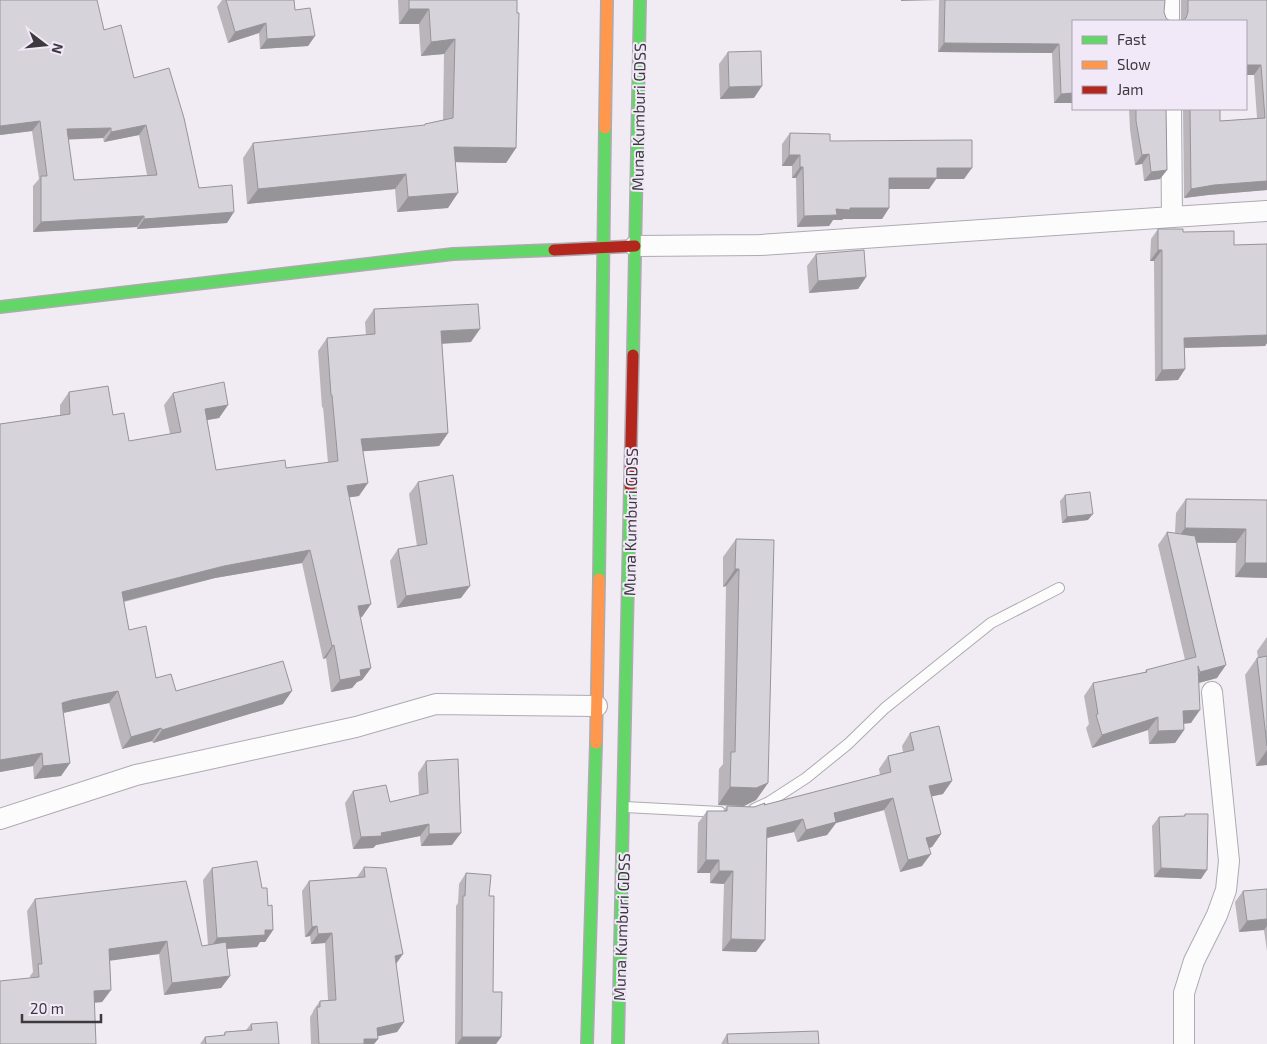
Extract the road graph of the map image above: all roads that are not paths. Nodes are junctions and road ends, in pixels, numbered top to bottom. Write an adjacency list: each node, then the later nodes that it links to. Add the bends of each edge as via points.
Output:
1 (608, 0): 9 (main road, Muna Kumburi GDSS)
2 (640, 0): 8 (main road, Muna Kumburi GDSS)
3 (1169, 0): 4 (street)
4 (1169, 20)
5 (1171, 110): 7 (street)
6 (1267, 211): 7 (street)
7 (1172, 218): 8 (street, via 760,245)
8 (635, 246): 9 (main road); 14 (main road, Muna Kumburi GDSS)
9 (603, 248): 10 (main road, via 453,254); 13 (main road, Muna Kumburi GDSS)
10 (0, 307)
11 (1059, 588): 16 (lane, via 991,623 885,708 806,778)
12 (1212, 692): 20 (street, via 1229,861 1226,890 1194,961 1184,993)
13 (597, 706): 17 (street, via 436,704 356,727 136,775); 18 (main road, Muna Kumburi GDSS)
14 (624, 806): 15 (lane); 19 (main road, Muna Kumburi GDSS)
15 (727, 812)
16 (745, 813)
17 (0, 820)
18 (587, 1044)
19 (618, 1044)
20 (1184, 1044)

